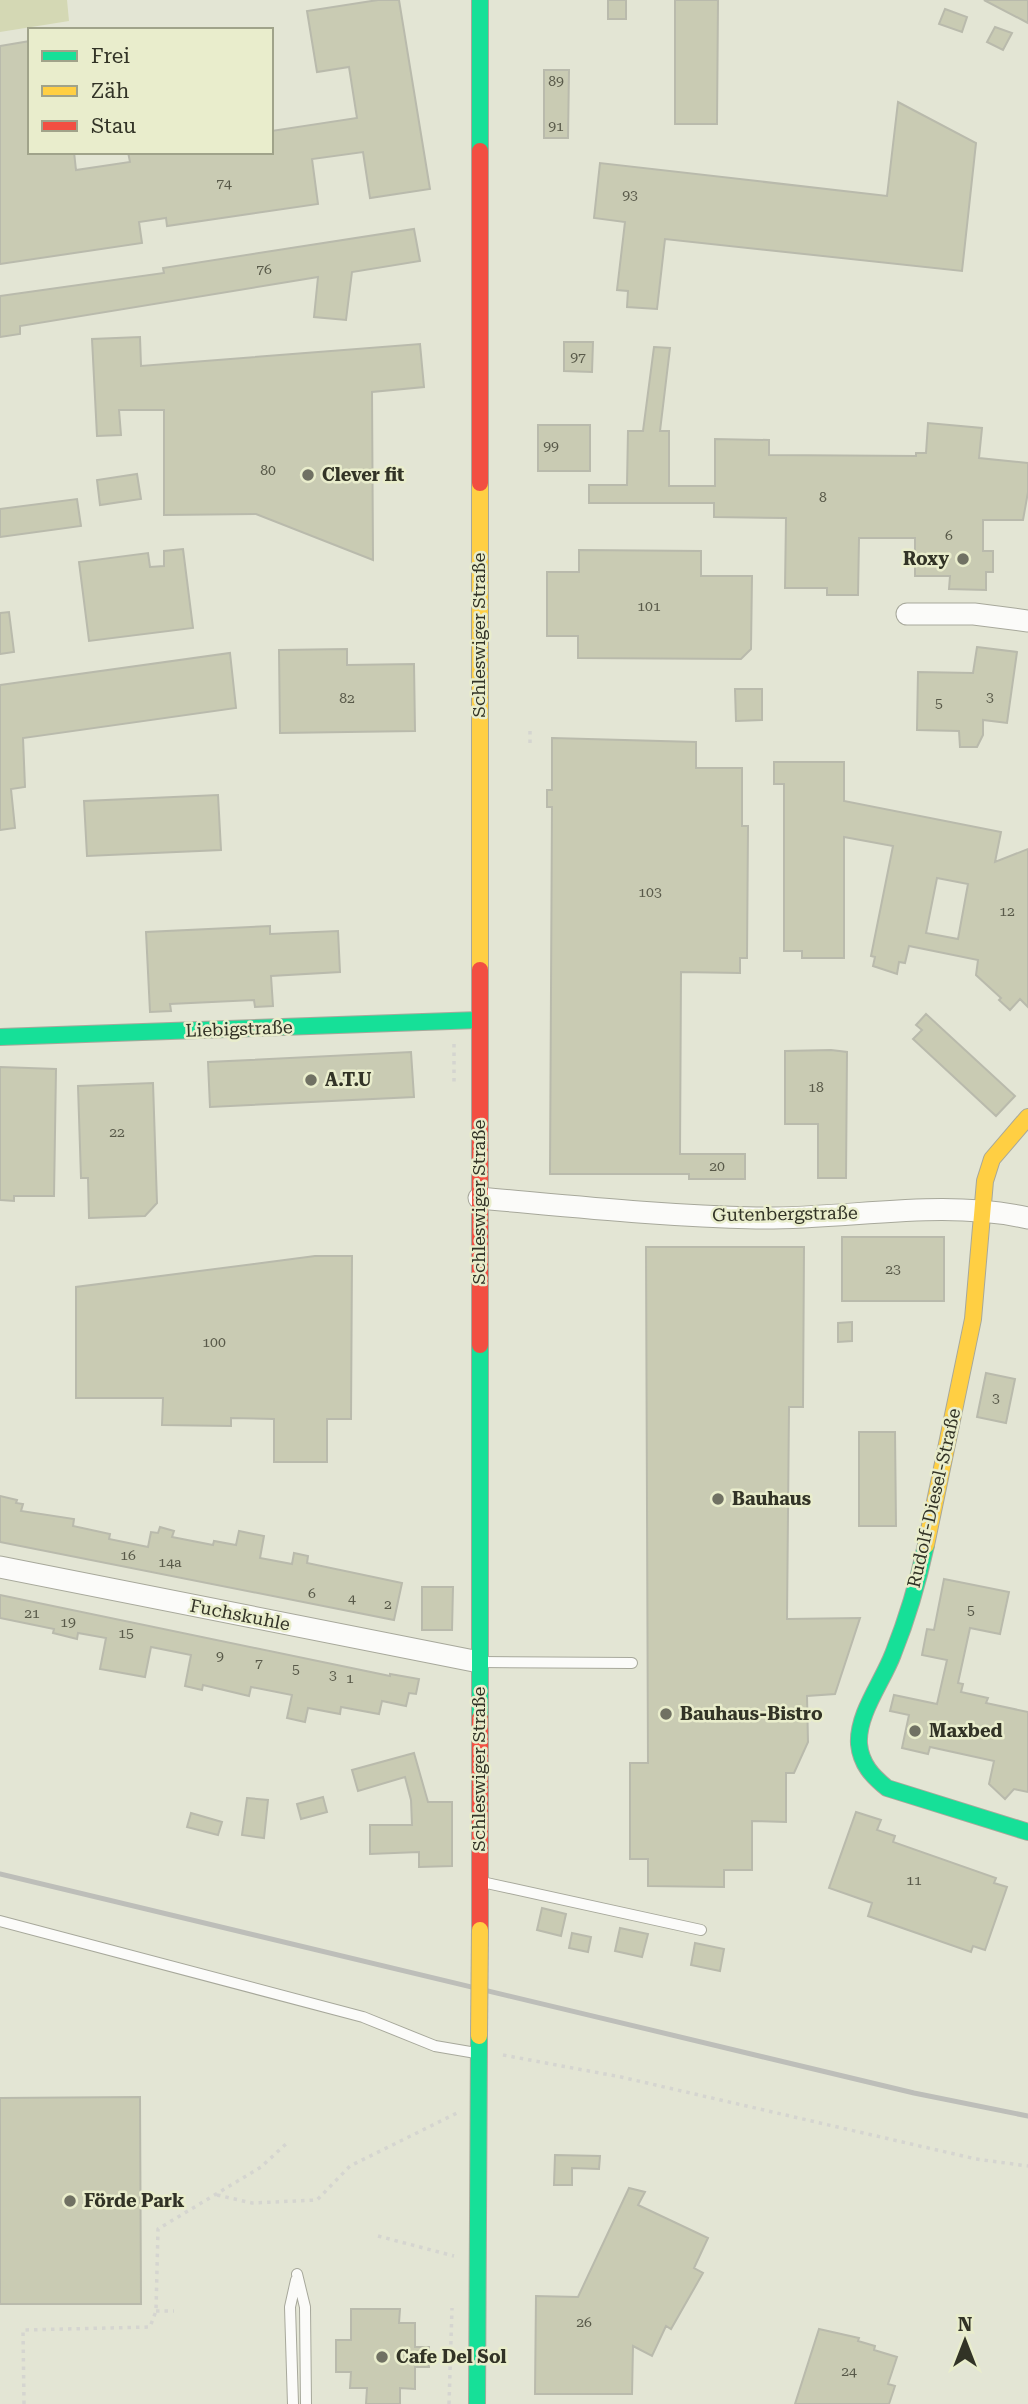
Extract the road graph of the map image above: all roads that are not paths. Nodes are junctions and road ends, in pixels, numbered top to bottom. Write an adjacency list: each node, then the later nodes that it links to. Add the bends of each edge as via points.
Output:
1 (480, 0): 4 (main road, Schleswiger Straße)
2 (907, 614): 3 (street, via 974,614)
3 (1028, 621)
4 (479, 1020): 5 (main road, Liebigstraße); 7 (main road, Schleswiger Straße)
5 (0, 1037)
6 (1028, 1117): 8 (main road, via 992,1159)
7 (479, 1198): 8 (street, Gutenbergstraße, via 755,1218 924,1210); 11 (main road, Schleswiger Straße)
8 (983, 1212): 9 (street, Gutenbergstraße); 13 (main road, Rudolf-Diesel-Straße, via 973,1319 920,1573 859,1742 867,1768 887,1788)
9 (1028, 1218)
10 (0, 1567): 11 (street, Fuchskuhle)
11 (479, 1662): 12 (lane); 14 (main road, Schleswiger Straße)
12 (632, 1663)
13 (1028, 1832)
14 (480, 1882): 16 (lane); 17 (main road, Schleswiger Straße, bridge)
15 (0, 1921): 17 (lane, via 363,2017 435,2046)
16 (701, 1930)
17 (479, 2045): 20 (main road, Schleswiger Straße)
18 (293, 2404): 19 (lane, via 290,2307 297,2274 305,2307)
19 (306, 2404)
20 (477, 2404)

